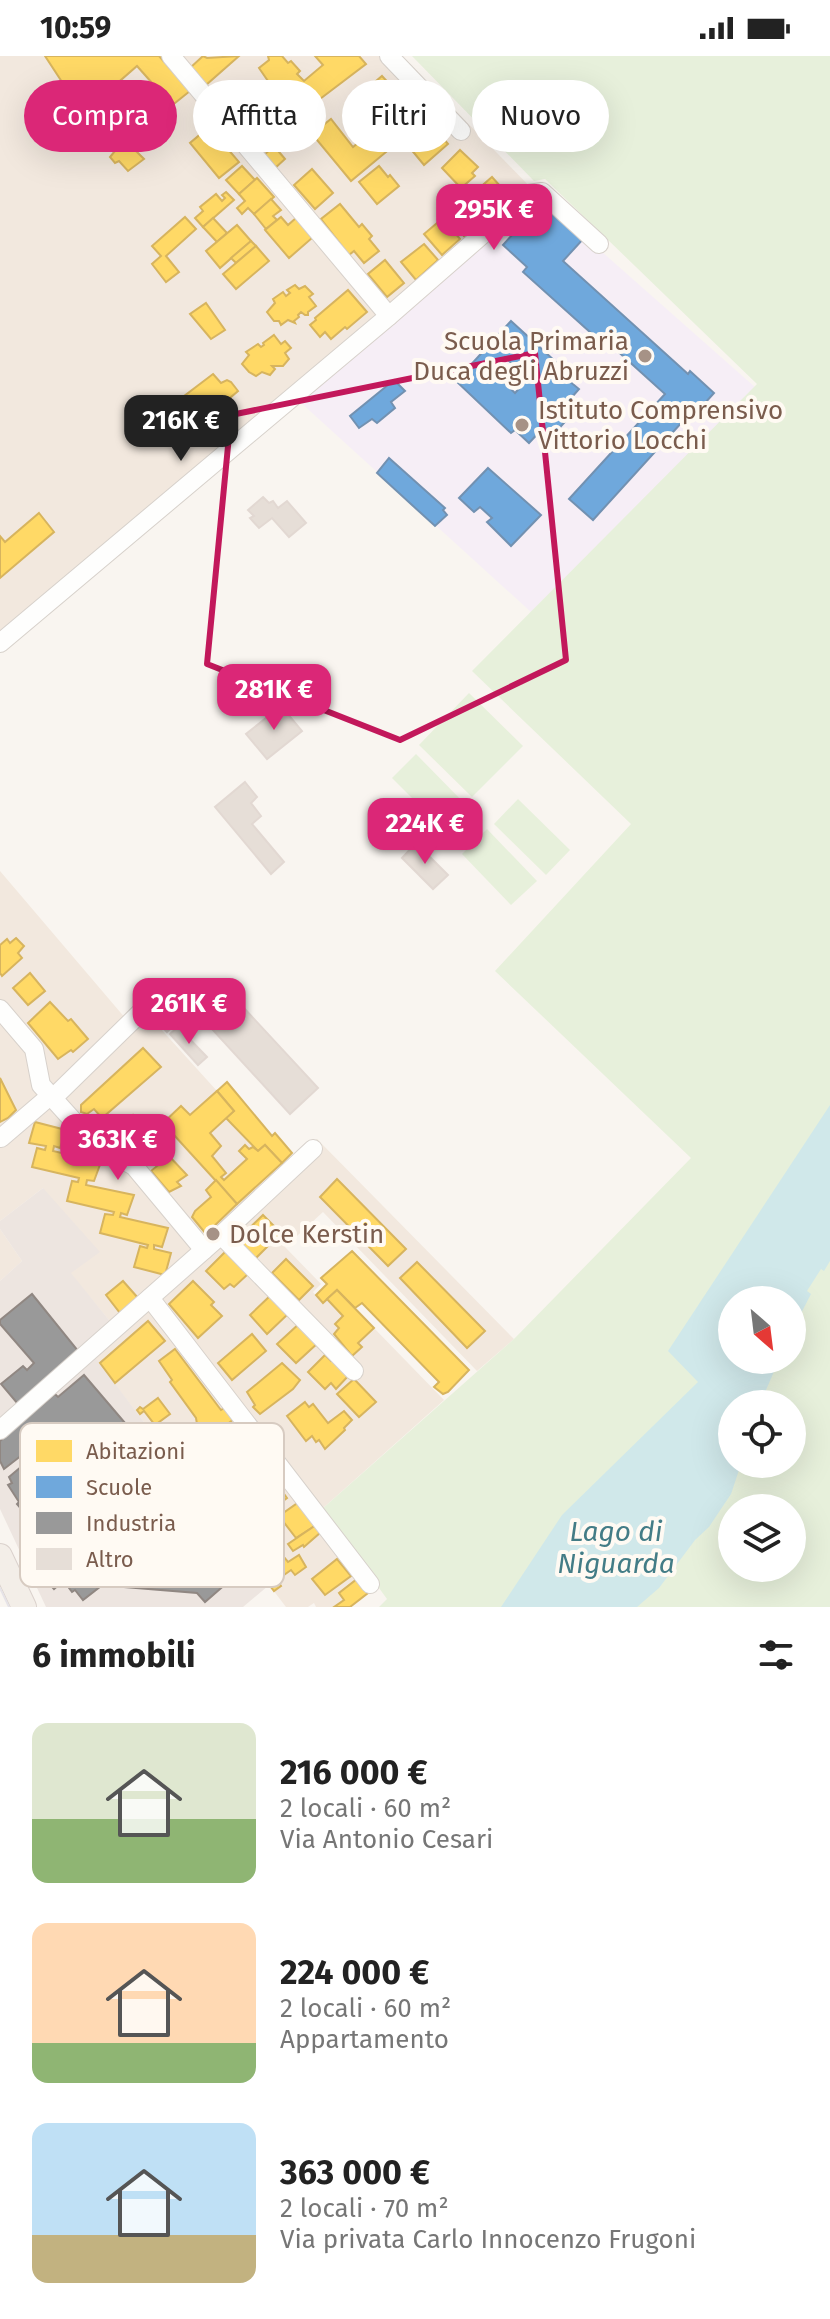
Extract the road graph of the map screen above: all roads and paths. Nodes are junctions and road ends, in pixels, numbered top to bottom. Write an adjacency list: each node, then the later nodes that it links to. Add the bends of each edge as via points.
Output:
1 (171, 56): 5 (street)
2 (389, 56): 3 (street)
3 (461, 131)
4 (599, 244): 5 (street, via 542,192 529,194)
5 (389, 316): 6 (street)
6 (0, 643)
7 (0, 1009): 9 (street, via 34,1049 41,1085)
8 (140, 1013): 9 (street)
9 (51, 1097): 10 (street); 13 (street, via 96,1146 134,1166)
10 (1, 1138)
11 (313, 1149): 12 (street)
12 (221, 1235): 13 (street); 15 (street)
13 (204, 1250): 14 (street)
14 (150, 1298): 16 (street); 17 (street)
15 (354, 1371)
16 (246, 1423)
17 (0, 1430)
18 (284, 1472): 20 (street)
19 (0, 1556): 21 (main road)
20 (370, 1584)
21 (24, 1607)

